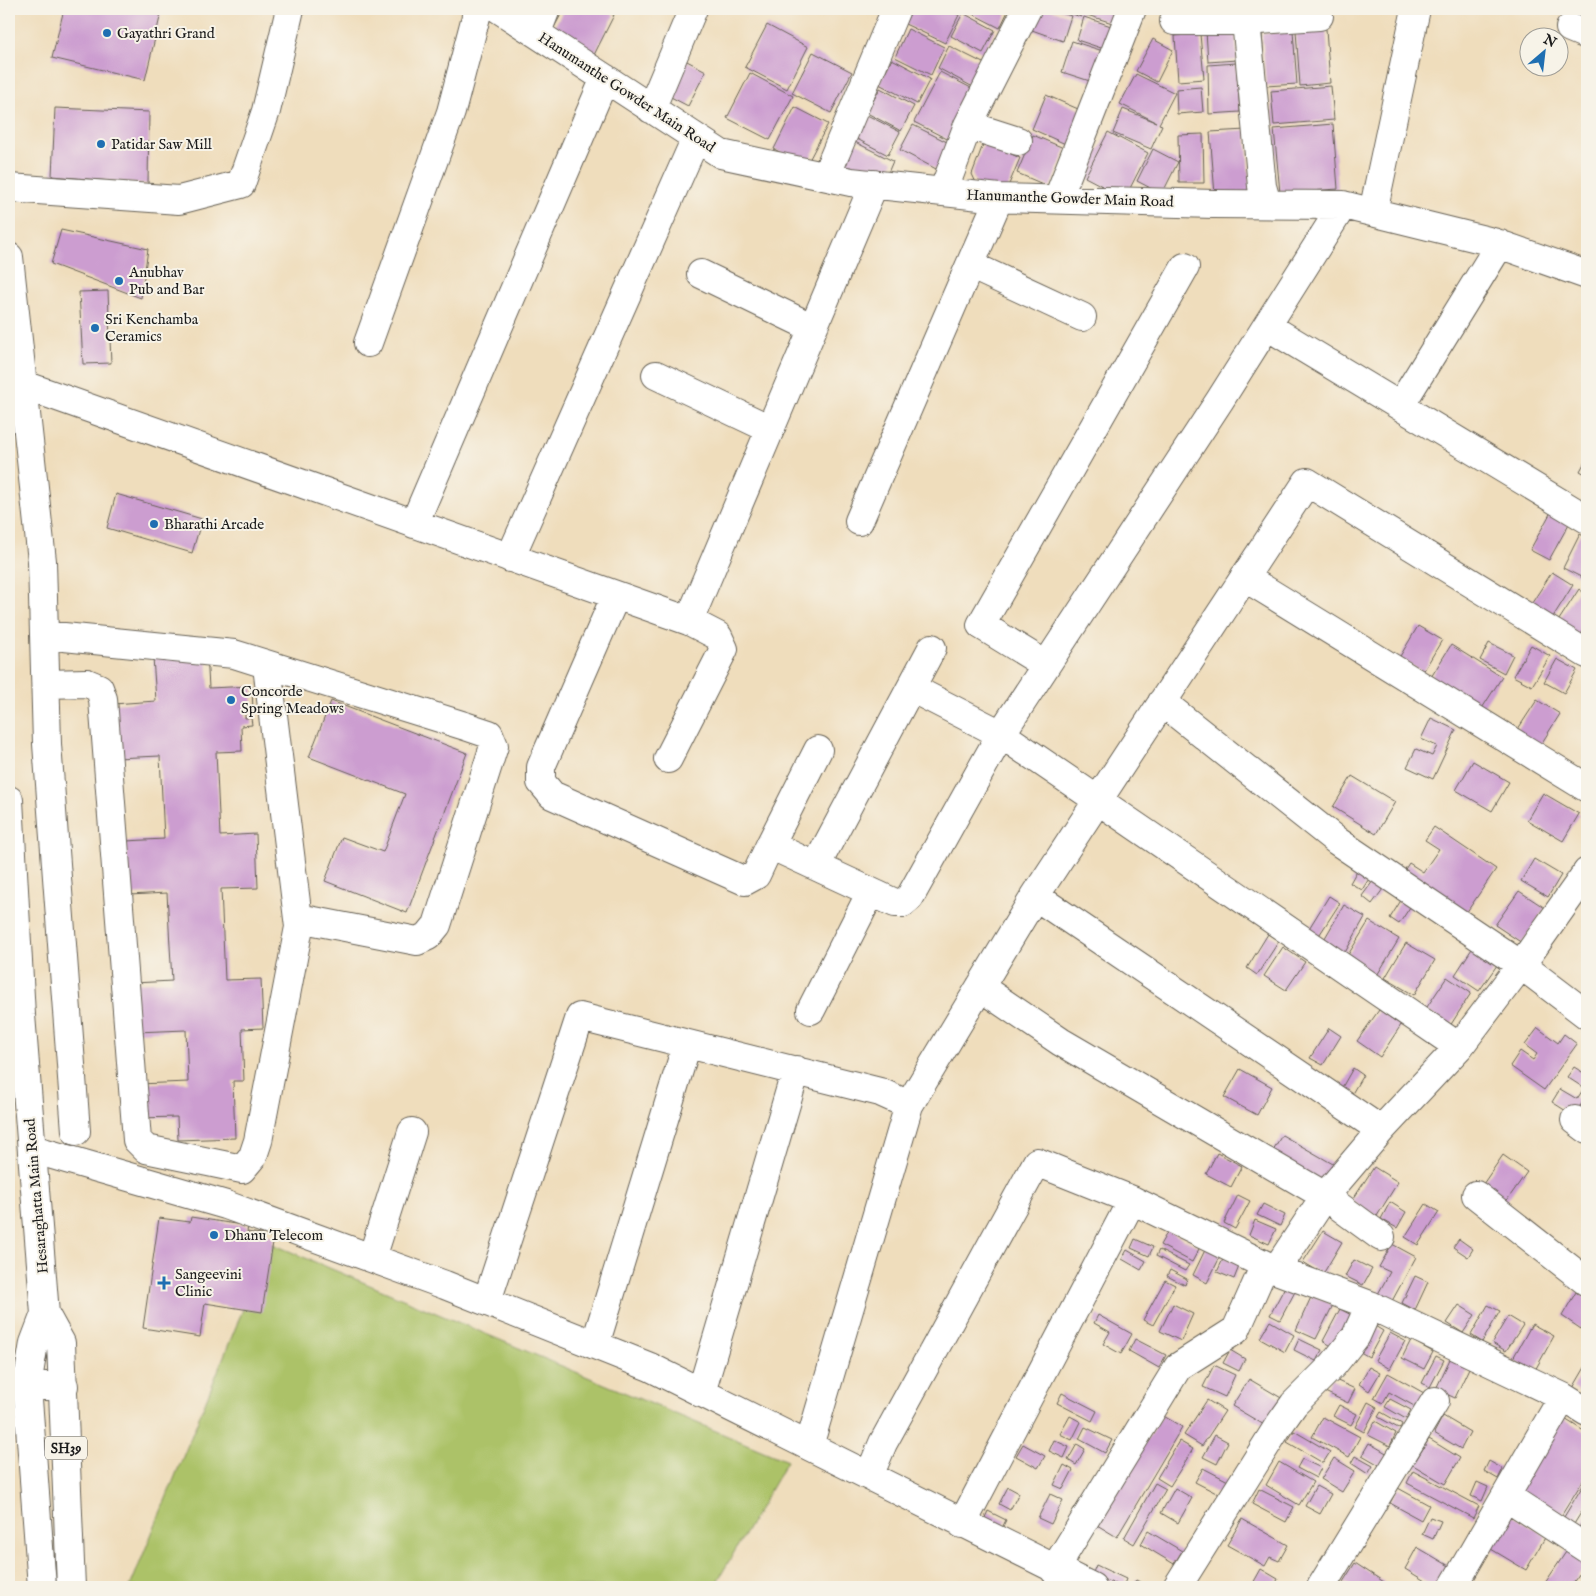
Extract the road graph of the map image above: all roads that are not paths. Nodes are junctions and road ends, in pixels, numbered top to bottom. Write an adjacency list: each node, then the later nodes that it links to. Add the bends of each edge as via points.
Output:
1 (290, 9): 20 (street, via 266,110 241,184 179,200)
2 (478, 9): 36 (street, via 451,112)
3 (499, 9): 10 (street, Hanumanthe Gowder Main Road)
4 (693, 9): 14 (street)
5 (896, 9): 18 (street)
6 (1027, 9): 15 (street)
7 (1132, 9): 23 (street)
8 (1416, 9): 26 (street)
9 (1319, 16): 12 (street)
10 (542, 20): 13 (street, Hanumanthe Gowder Main Road)
11 (1174, 21): 12 (street)
12 (1246, 21): 24 (street, via 1262,186)
13 (605, 78): 14 (street, Hanumanthe Gowder Main Road); 43 (street)
14 (650, 109): 16 (street, Hanumanthe Gowder Main Road)
15 (968, 125): 17 (street); 21 (street)
16 (696, 138): 18 (street, Hanumanthe Gowder Main Road, via 721,154); 44 (street)
17 (1018, 141)
18 (826, 176): 19 (street, Hanumanthe Gowder Main Road)
19 (874, 184): 21 (street, Hanumanthe Gowder Main Road); 35 (street)
20 (9, 188)
21 (944, 192): 22 (street, Hanumanthe Gowder Main Road)
22 (999, 198): 23 (street, Hanumanthe Gowder Main Road); 29 (street)
23 (1058, 198): 24 (street, Hanumanthe Gowder Main Road)
24 (1267, 204): 25 (street, Hanumanthe Gowder Main Road)
25 (1343, 205): 26 (street, Hanumanthe Gowder Main Road); 34 (street)
26 (1373, 212): 27 (street, Hanumanthe Gowder Main Road)
27 (1500, 244): 32 (street, Hanumanthe Gowder Main Road); 39 (street)
28 (9, 257): 38 (street)
29 (970, 265): 33 (street); 42 (street)
30 (1185, 268): 51 (street, via 981,625)
31 (701, 274): 35 (street)
32 (1587, 275)
33 (1082, 317)
34 (1267, 326): 39 (street); 51 (street)
35 (813, 328): 40 (street)
36 (368, 343)
37 (656, 375): 40 (street)
38 (24, 384): 43 (street); 48 (street, via 42,561)
39 (1400, 406): 41 (street)
40 (770, 430): 47 (street)
41 (1587, 518)
42 (859, 520)
43 (414, 524): 44 (street)
44 (510, 558): 46 (street)
45 (1244, 577): 50 (street, via 1307,482); 55 (street); 59 (street)
46 (616, 595): 47 (street); 62 (street, via 541,767 540,782 552,795 745,881 756,875)
47 (689, 621): 58 (street, via 718,636 724,649)
48 (44, 635): 52 (street, via 234,654); 53 (street)
49 (932, 648): 54 (street)
50 (1587, 654)
51 (1046, 665): 56 (street)
52 (267, 666): 68 (street); 68 (street, via 488,734 494,746 437,926 428,936 417,941 309,920)
53 (46, 684): 68 (street, via 87,683 99,688 103,699 137,1140 146,1148 242,1169 253,1156); 79 (street, via 47,744)
54 (911, 688): 56 (street); 63 (street)
55 (1162, 702): 61 (street); 69 (street, via 1337,841)
56 (1001, 734): 61 (street); 66 (street, via 910,897 903,903 895,903)
57 (818, 750): 62 (street)
58 (668, 759)
59 (1587, 788)
60 (9, 800): 65 (street, Hesaraghatta Main Road / SH39)
61 (1098, 800): 67 (street); 75 (street)
62 (770, 845): 63 (street)
63 (816, 866): 66 (street)
64 (1587, 872): 69 (street)
65 (11, 873): 72 (street, Hesaraghatta Main Road / SH39)
66 (871, 892): 71 (street)
67 (1035, 896): 70 (street); 78 (street)
68 (299, 928)
69 (1521, 965): 73 (street); 75 (street)
70 (980, 987): 77 (street); 83 (street, via 1061,1042)
71 (811, 1010)
72 (15, 1012): 81 (street, Hesaraghatta Main Road / SH39)
73 (1587, 1015)
74 (687, 1044): 76 (street); 89 (street, via 580,1017); 92 (street)
75 (1459, 1046): 78 (street)
76 (796, 1070): 77 (street, via 880,1092); 95 (street)
77 (909, 1104): 99 (street)
78 (1381, 1130): 83 (street)
79 (76, 1131)
80 (412, 1132): 86 (street)
81 (32, 1149): 86 (street, via 226,1205); 91 (street, Hesaraghatta Main Road / SH39)
82 (1476, 1195): 88 (street)
83 (1325, 1196): 85 (street); 87 (street)
84 (1132, 1200): 87 (street); 100 (street, via 1037,1162 883,1443); 102 (street)
85 (1382, 1237)
86 (372, 1258): 89 (street)
87 (1270, 1268): 90 (street); 104 (street, via 1236,1330 1178,1367)
88 (1587, 1282)
89 (486, 1301): 92 (street)
90 (1370, 1304): 96 (street); 108 (street, via 1356,1336 1294,1404 1277,1428)
91 (45, 1314): 93 (street); 94 (street, Hesaraghatta Main Road / SH39, via 61,1343)
92 (595, 1345): 95 (street)
93 (18, 1384): 94 (street); 105 (street)
94 (64, 1386): 106 (street, Hesaraghatta Main Road / SH39)
95 (702, 1393): 99 (street)
96 (1563, 1396): 98 (street); 101 (street)
97 (1435, 1401): 109 (street)
98 (1587, 1412)
99 (809, 1446): 100 (street)
100 (869, 1476): 102 (street)
101 (1506, 1496): 103 (street); 110 (street)
102 (962, 1524): 104 (street)
103 (1587, 1549)
104 (1054, 1570): 107 (street)
105 (42, 1587)
106 (71, 1587)
107 (1092, 1587)
108 (1177, 1587)
109 (1322, 1587)
110 (1453, 1587)

